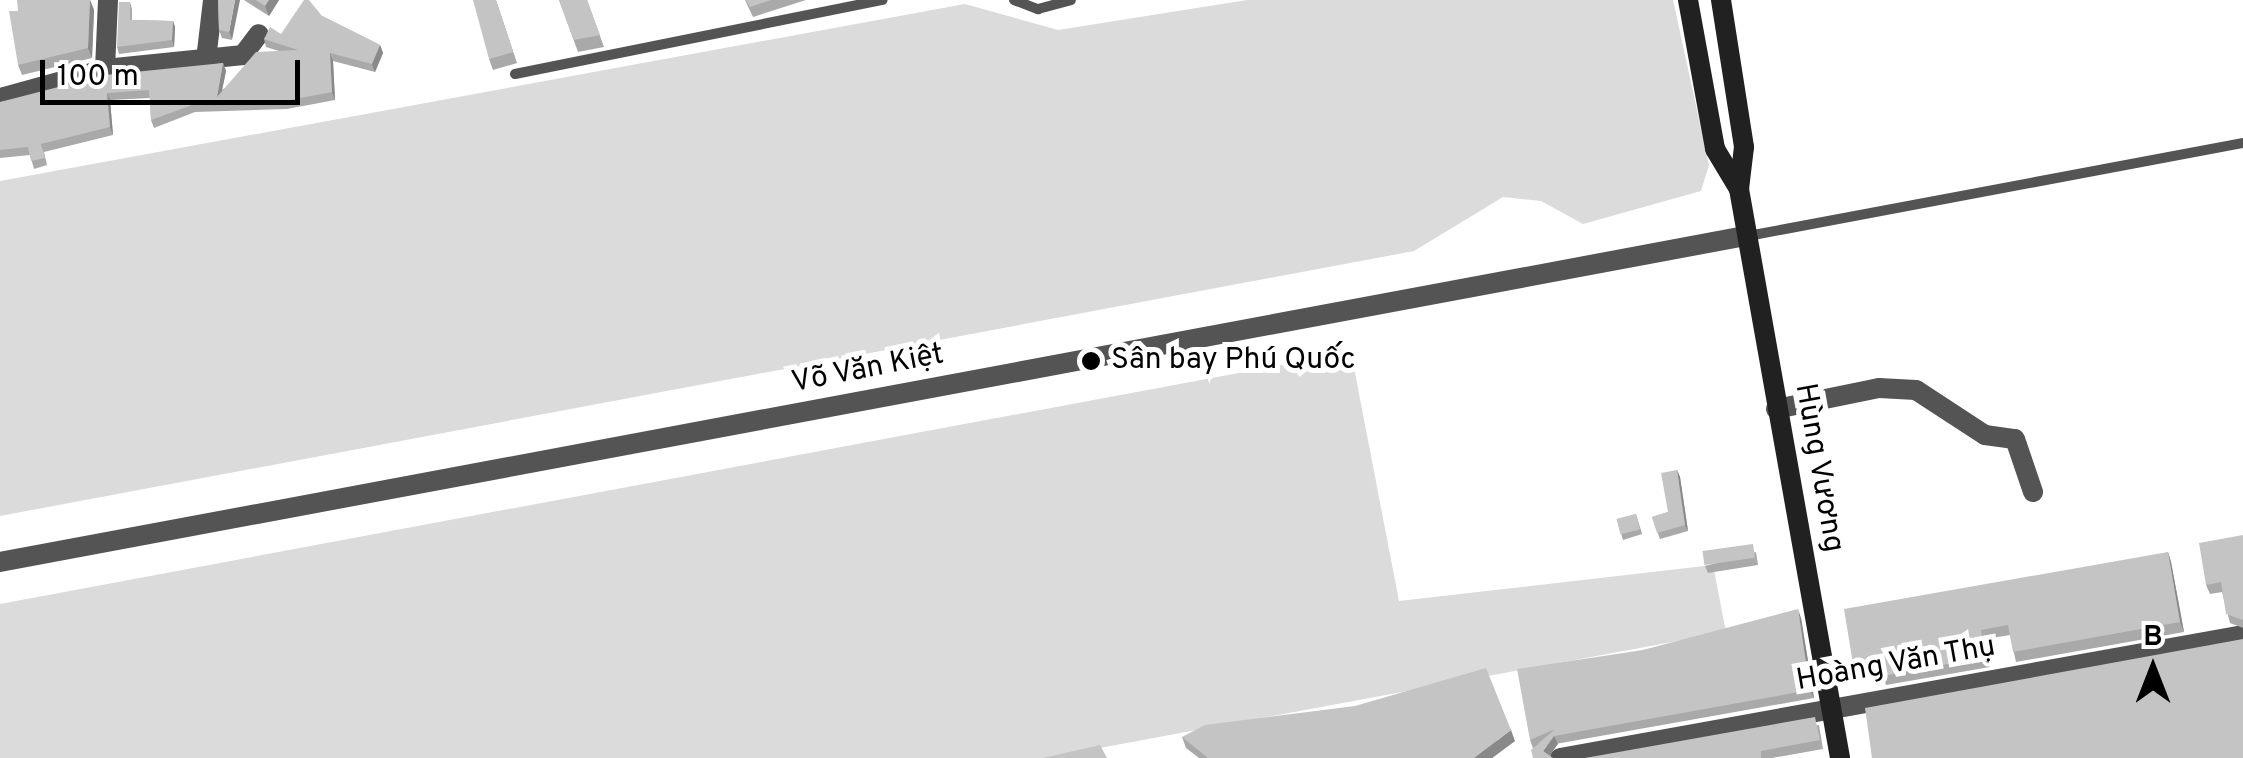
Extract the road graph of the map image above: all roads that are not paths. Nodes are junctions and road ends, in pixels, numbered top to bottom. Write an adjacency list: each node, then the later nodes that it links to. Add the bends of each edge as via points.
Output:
1 (108, 0): 10 (street)
2 (213, 0): 9 (street)
3 (883, 0): 11 (lane)
4 (1014, 0): 5 (lane, via 1050,9)
5 (1071, 0)
6 (1688, 0): 14 (main road, Hùng Vương, via 1715,149)
7 (1721, 0): 14 (main road, Hùng Vương, via 1744,147)
8 (259, 34): 9 (street, via 243,55)
9 (206, 60): 10 (street)
10 (105, 69): 12 (street)
11 (515, 74)
12 (0, 98)
13 (2243, 142): 15 (lane)
14 (1739, 188): 15 (main road, Hùng Vương)
15 (1746, 236): 16 (main road, Hùng Vương); 18 (street, Võ Văn Kiệt)
16 (1776, 408): 17 (street, via 1879,388 1916,390 1985,435 2015,439); 20 (main road, Hùng Vương)
17 (2033, 492)
18 (0, 562)
19 (2243, 635): 20 (street, Hoàng Văn Thụ)
20 (1831, 706): 21 (street, Hoàng Văn Thụ); 22 (main road, Hùng Vương)
21 (1560, 758)
22 (1840, 758)

